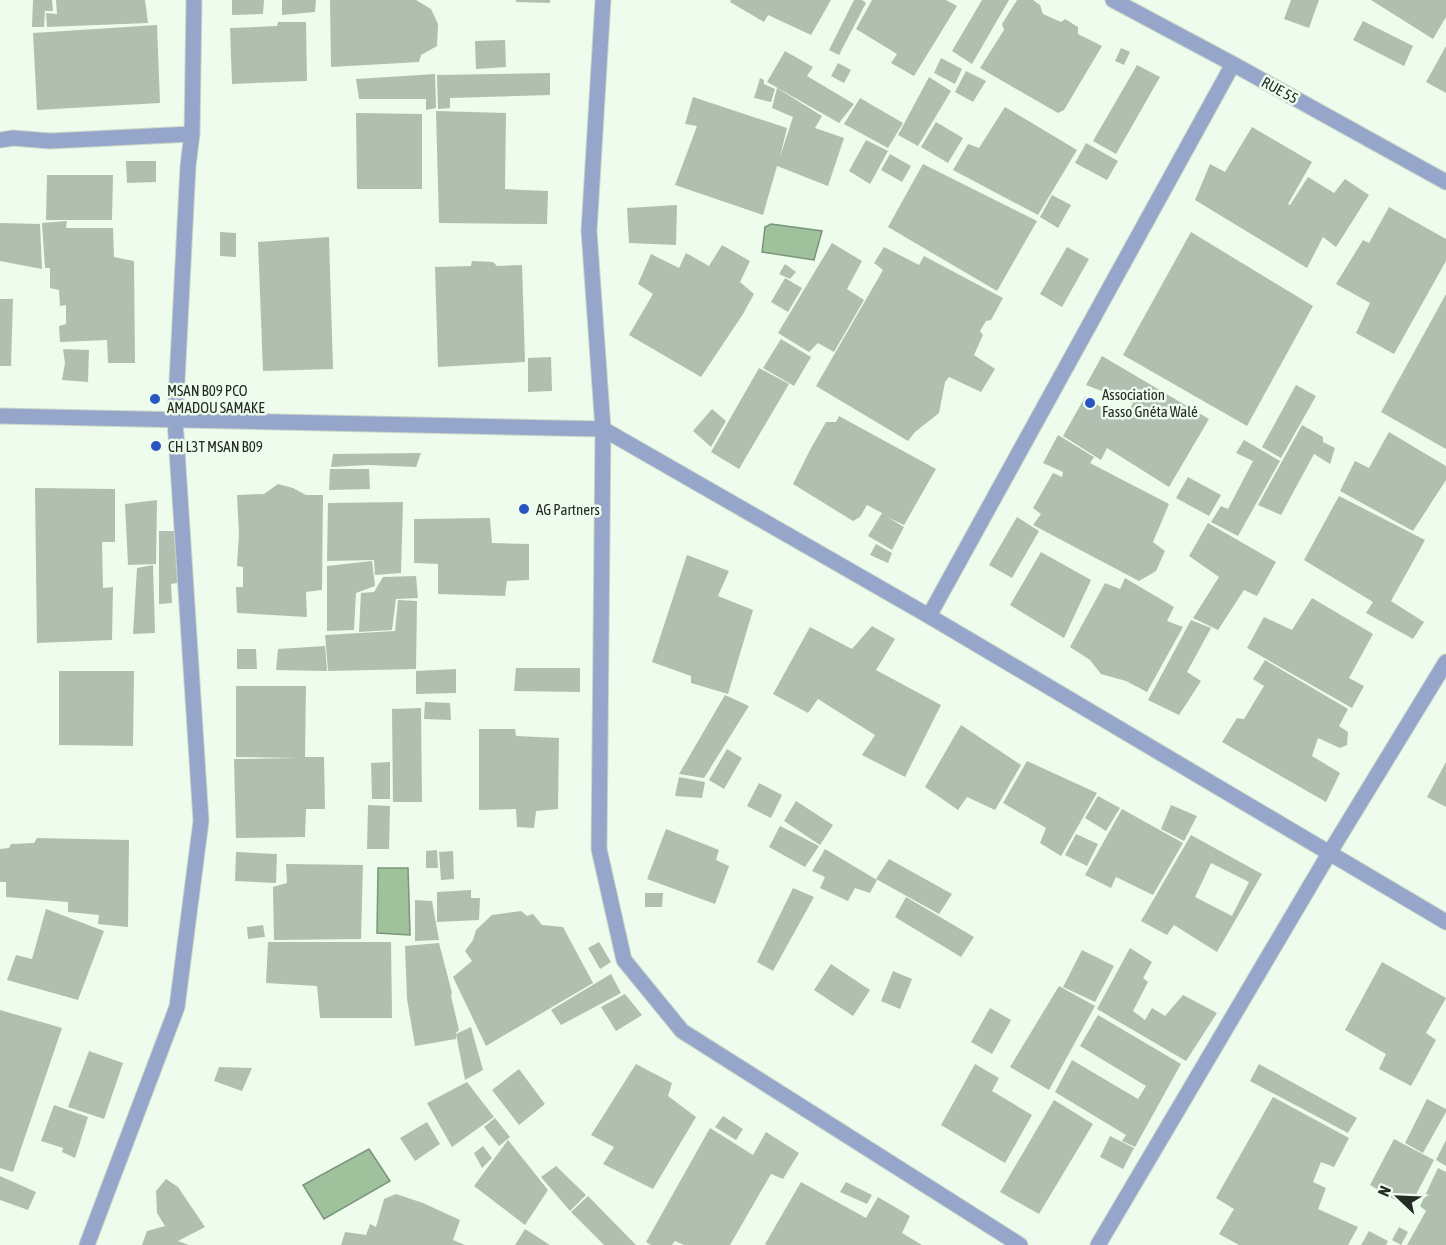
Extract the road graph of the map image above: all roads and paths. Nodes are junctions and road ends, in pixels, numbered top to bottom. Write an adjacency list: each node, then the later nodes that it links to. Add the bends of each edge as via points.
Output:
1 (195, 0): 5 (street)
2 (603, 0): 10 (street, via 589,231)
3 (1113, 0): 4 (street, RUE 55)
4 (1233, 64): 7 (street, RUE 55); 11 (street)
5 (192, 134): 6 (street); 9 (street)
6 (0, 140)
7 (1446, 182)
8 (0, 416): 9 (street)
9 (176, 420): 10 (street); 15 (street, via 201,821 177,1007)
10 (603, 429): 11 (street); 16 (street, via 599,849 624,960 682,1031)
11 (929, 616): 13 (street)
12 (1446, 662): 13 (street)
13 (1330, 852): 14 (street); 17 (street)
14 (1446, 922)
15 (87, 1245)
16 (1020, 1245)
17 (1098, 1245)

